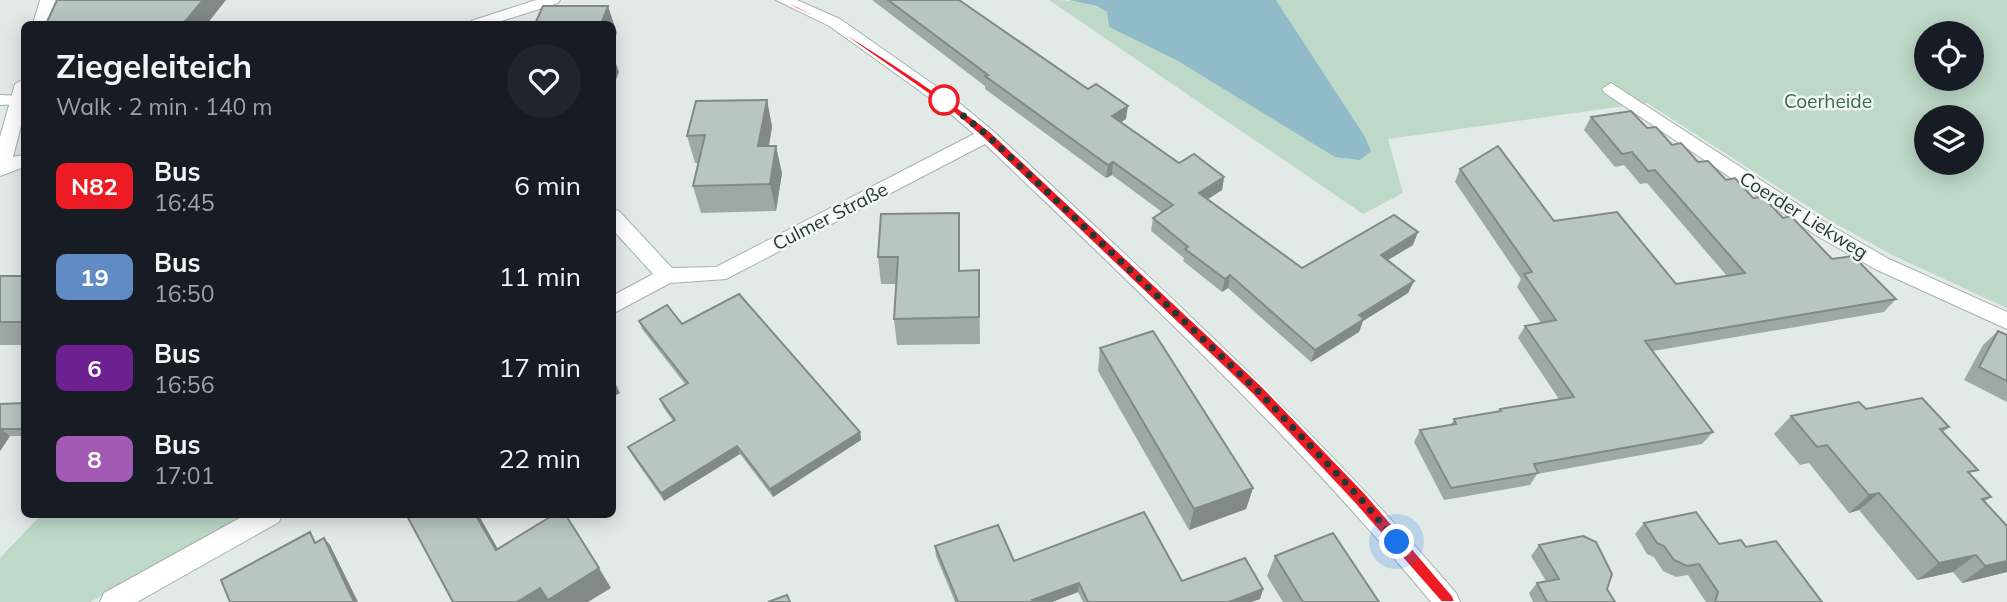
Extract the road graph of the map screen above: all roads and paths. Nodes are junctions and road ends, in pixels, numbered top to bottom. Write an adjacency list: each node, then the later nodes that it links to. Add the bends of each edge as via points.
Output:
1 (48, 0): 4 (street)
2 (552, 0): 5 (street)
3 (784, 0): 10 (street, via 834,22)
4 (42, 21)
5 (486, 21)
6 (1611, 89): 16 (street, Coerder Liekweg, via 1821,229 1882,264)
7 (21, 92): 9 (lane)
8 (21, 96): 12 (street)
9 (0, 100)
10 (987, 135): 14 (street, Culmer Straße, via 719,274); 19 (street, via 1257,390 1361,499)
11 (21, 162): 12 (street)
12 (1, 168)
13 (616, 220): 14 (street)
14 (667, 276): 15 (street, Culmer Straße)
15 (616, 304)
16 (2007, 321)
17 (263, 518): 18 (street)
18 (113, 602)
19 (1447, 602)

